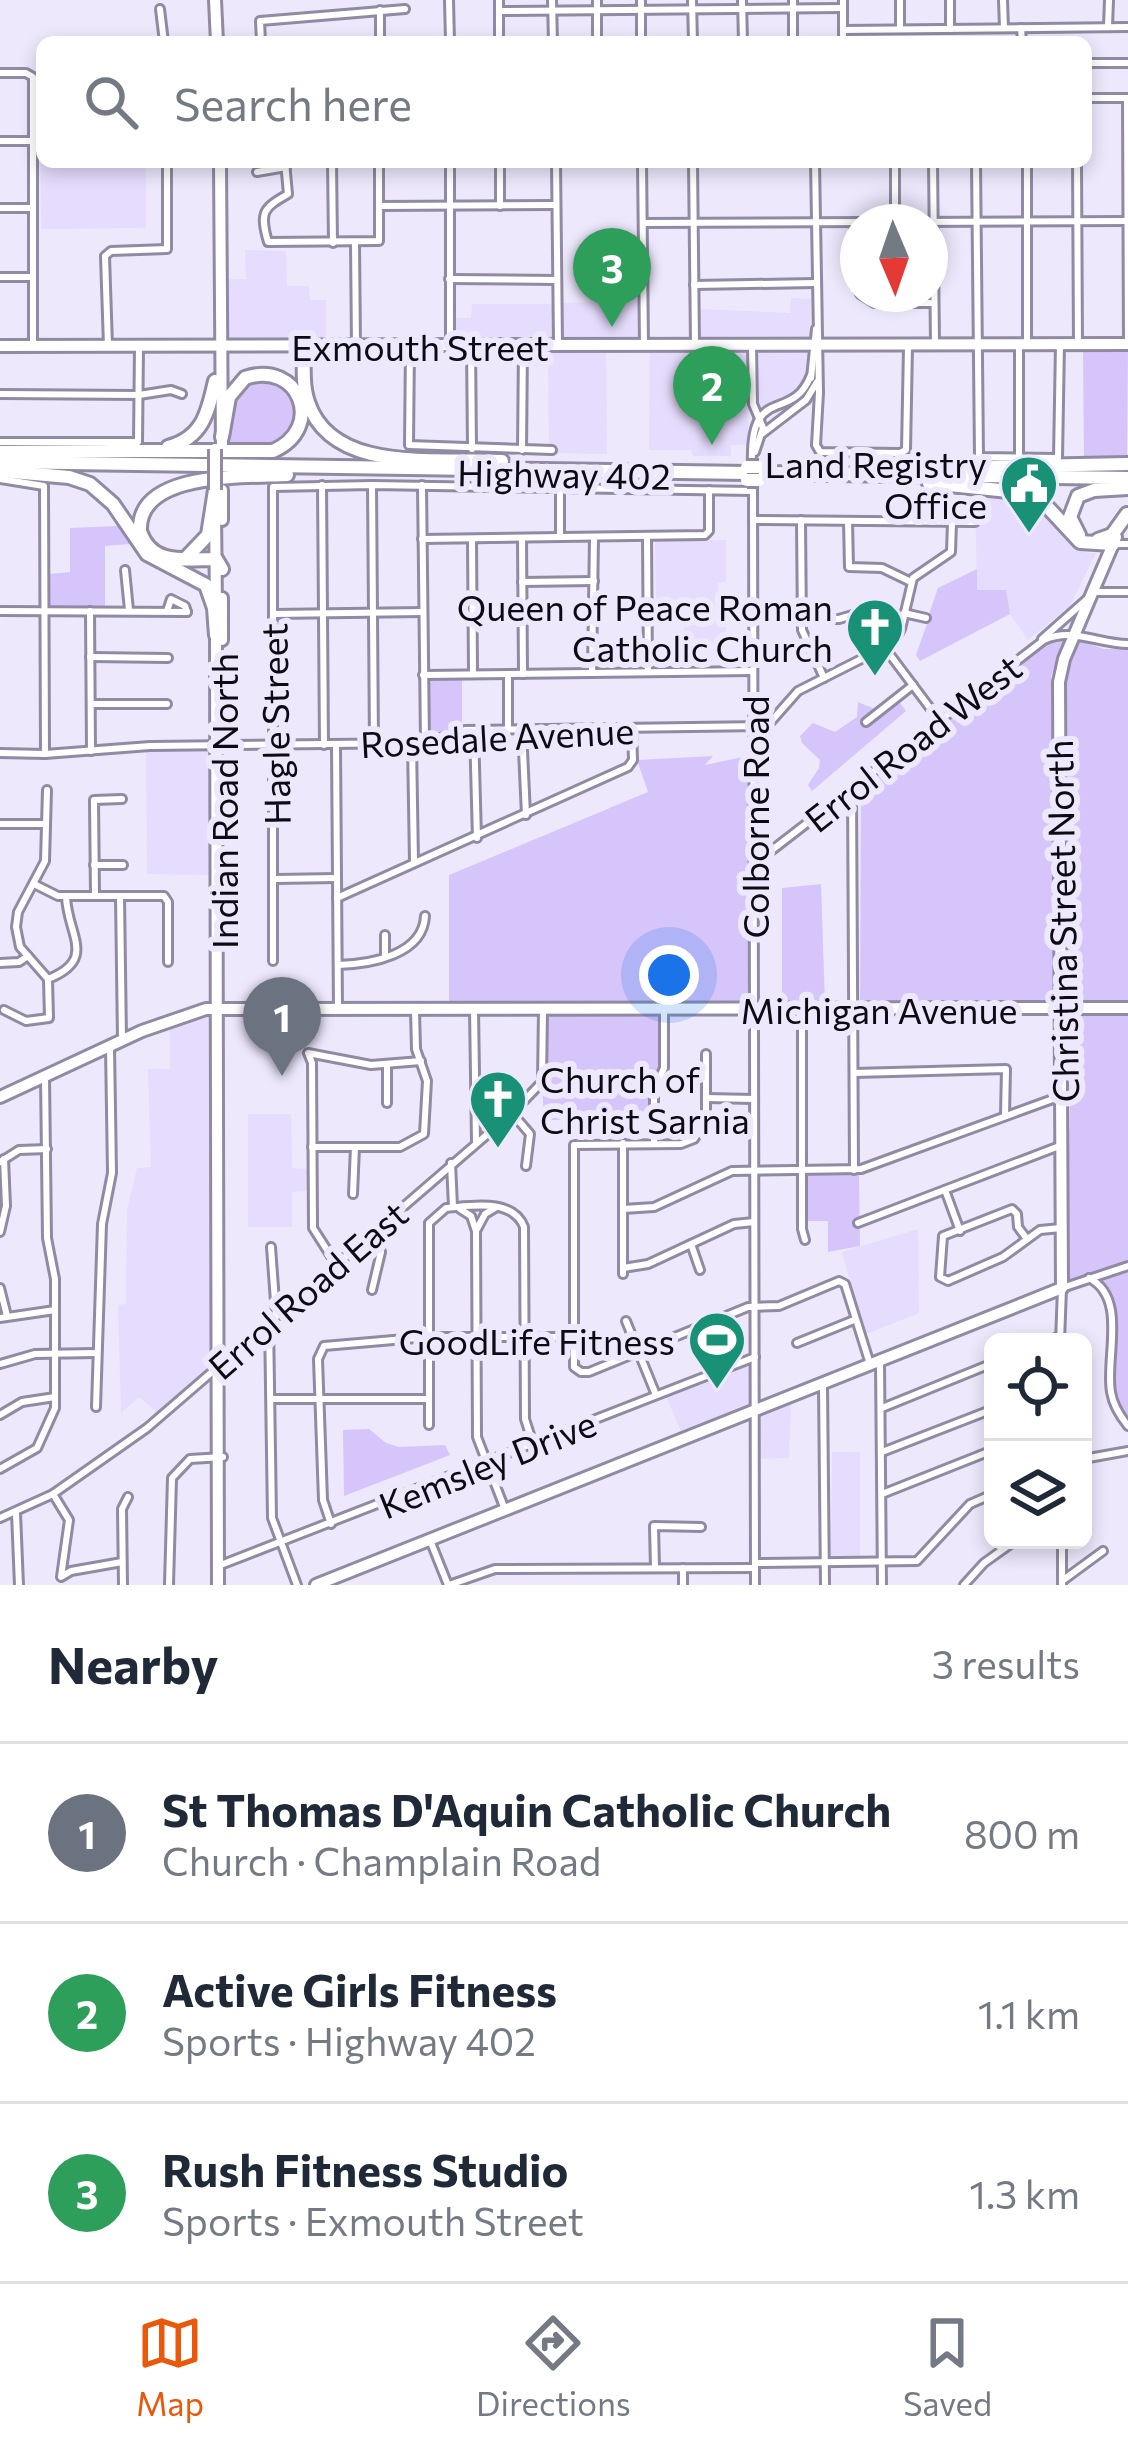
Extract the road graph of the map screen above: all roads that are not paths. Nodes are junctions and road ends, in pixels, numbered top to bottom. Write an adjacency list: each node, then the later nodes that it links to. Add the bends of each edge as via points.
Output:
1 (212, 0): 28 (main road)
2 (449, 0): 31 (street)
3 (500, 0): 19 (street)
4 (552, 0): 18 (street)
5 (900, 0): 25 (street)
6 (950, 0): 22 (street)
7 (1004, 0): 23 (street)
8 (1109, 0): 20 (street)
9 (692, 4): 10 (street); 14 (street); 36 (street)
10 (742, 4): 11 (street); 37 (street)
11 (793, 4): 12 (street); 38 (street)
12 (843, 4): 26 (street)
13 (597, 5): 14 (street); 18 (street); 34 (street)
14 (641, 5): 35 (street)
15 (160, 9): 27 (street)
16 (405, 9): 17 (street)
17 (380, 10): 29 (street, via 260,21); 30 (street)
18 (552, 10): 19 (street); 33 (street)
19 (500, 11): 32 (street)
20 (1108, 27): 21 (street); 24 (street)
21 (1128, 27)
22 (950, 28): 23 (street); 25 (street)
23 (1004, 28): 24 (street)
24 (1022, 28): 40 (street)
25 (901, 29): 26 (street)
26 (843, 30): 39 (street)
27 (163, 36)
28 (214, 36)
29 (261, 36)
30 (380, 36)
31 (450, 36)
32 (500, 36)
33 (553, 36)
34 (597, 36)
35 (641, 36)
36 (693, 36)
37 (743, 36)
38 (793, 36)
39 (843, 36)
40 (1022, 36)
41 (1092, 63): 42 (street)
42 (1128, 63)
43 (0, 73): 46 (street, via 31,74)
44 (1092, 98): 45 (street)
45 (1127, 98): 78 (street)
46 (36, 109)
47 (36, 122): 49 (street)
48 (0, 141): 49 (street)
49 (33, 141): 75 (street)
50 (167, 168): 106 (street, via 168,246 105,256)
51 (217, 168): 114 (main road, Indian Road North)
52 (271, 168): 67 (street)
53 (285, 168): 85 (street, via 288,194 265,208 267,241)
54 (332, 168): 85 (street)
55 (379, 168): 71 (street)
56 (450, 168): 72 (street)
57 (500, 168): 73 (street)
58 (556, 168): 70 (street)
59 (642, 168): 83 (street)
60 (693, 168): 84 (street)
61 (815, 168): 79 (street)
62 (895, 168): 68 (street)
63 (933, 168): 69 (street)
64 (976, 168): 82 (street)
65 (1027, 168): 76 (street)
66 (1077, 168): 77 (street)
67 (257, 172)
68 (895, 204)
69 (934, 204)
70 (556, 205): 73 (street); 90 (street)
71 (380, 206): 72 (street); 86 (street, via 379,242)
72 (449, 206): 73 (street); 89 (street)
73 (500, 206)
74 (0, 208): 75 (street)
75 (33, 208): 88 (street)
76 (1027, 221): 77 (street); 82 (street); 94 (street)
77 (1077, 221): 78 (street); 96 (street)
78 (1128, 221): 97 (street)
79 (814, 222): 80 (street); 84 (street); 91 (street)
80 (840, 222)
81 (948, 222): 82 (street)
82 (976, 222): 103 (street)
83 (643, 223): 84 (street); 115 (street)
84 (694, 223): 92 (street)
85 (332, 243): 86 (street)
86 (355, 243): 109 (street)
87 (0, 277): 88 (street)
88 (33, 277): 105 (street)
89 (449, 280): 90 (street); 98 (street)
90 (556, 280): 112 (street)
91 (815, 284): 92 (street); 100 (street)
92 (694, 285): 116 (street)
93 (934, 312): 102 (street)
94 (1023, 344): 95 (main road, Exmouth Street); 103 (main road, Exmouth Street); 132 (street)
95 (1060, 344): 96 (main road, Exmouth Street); 132 (street, via 1058,458)
96 (1078, 344): 97 (main road, Exmouth Street)
97 (1128, 344)
98 (450, 345): 99 (main road, Exmouth Street); 110 (main road, Exmouth Street)
99 (472, 345): 111 (main road, Exmouth Street); 128 (street)
100 (815, 345): 101 (main road, Exmouth Street); 113 (main road, Exmouth Street); 117 (street)
101 (908, 345): 102 (main road, Exmouth Street); 123 (street, via 906,450 818,450)
102 (934, 345): 103 (main road, Exmouth Street)
103 (977, 345): 132 (street, via 979,457)
104 (0, 346): 105 (main road, Exmouth Street)
105 (33, 346): 106 (main road, Exmouth Street)
106 (109, 346): 107 (main road, Exmouth Street)
107 (140, 346): 114 (main road, Exmouth Street); 121 (street)
108 (304, 346): 109 (main road, Exmouth Street); 114 (main road, Exmouth Street); 133 (highway, via 308,406 339,442 382,454)
109 (356, 346): 110 (main road, Exmouth Street)
110 (410, 346): 128 (street, via 410,445)
111 (523, 346): 112 (main road, Exmouth Street); 129 (street)
112 (558, 346): 115 (main road, Exmouth Street)
113 (752, 346): 116 (main road, Exmouth Street); 124 (street)
114 (218, 347): 118 (main road, Indian Road North); 127 (main road, Indian Road North)
115 (644, 347): 116 (main road, Exmouth Street)
116 (695, 347)
117 (815, 377): 122 (street); 123 (street); 124 (street)
118 (214, 380): 127 (main road, Indian Road North); 131 (highway, via 206,418 191,438)
119 (0, 394): 121 (street)
120 (182, 394): 121 (street)
121 (139, 395): 126 (street, via 137,442)
122 (800, 405): 123 (street); 125 (street)
123 (818, 409)
124 (756, 420): 125 (street, Colborne Road); 136 (street, Colborne Road)
125 (761, 436): 136 (street, Colborne Road)
126 (0, 442)
127 (220, 445): 131 (highway, via 229,397 245,379 274,376 298,397 298,431 273,452); 143 (main road, Indian Road North, bridge)
128 (472, 448): 129 (street)
129 (522, 450): 130 (street)
130 (552, 450)
131 (112, 451): 134 (highway)
132 (1019, 458)
133 (533, 464): 134 (highway, Highway 402); 136 (highway, Highway 402)
134 (0, 465): 135 (highway); 136 (highway, Highway 402); 158 (highway, via 96,487 137,544); 169 (street, via 43,484)
135 (287, 475): 136 (highway); 158 (highway, via 156,494 141,512 140,534)
136 (753, 476): 137 (highway, Highway 402); 137 (highway, Highway 402, via 910,469); 138 (highway); 144 (street); 146 (street, Colborne Road)
137 (1127, 477): 138 (highway); 145 (highway, via 1083,494 1070,517 1077,533 1097,540)
138 (929, 483): 157 (highway, via 1023,491 1080,542)
139 (322, 485): 140 (street); 173 (street); 176 (street, Hagle Street, via 273,488)
140 (372, 485): 141 (street); 174 (street)
141 (422, 485): 142 (street); 156 (street)
142 (560, 488): 144 (street); 152 (street)
143 (219, 490): 158 (highway, via 206,540); 159 (main road, Indian Road North)
144 (710, 490): 151 (street, via 709,531)
145 (1128, 514): 157 (main road, Christina Street North)
146 (753, 520): 147 (street); 187 (street, Colborne Road)
147 (802, 520): 148 (street); 178 (street)
148 (848, 521): 149 (street); 163 (street, via 849,567 882,568)
149 (952, 522): 150 (street); 163 (street, via 950,554)
150 (975, 522)
151 (647, 536): 153 (street); 188 (street)
152 (560, 537): 153 (street); 155 (street)
153 (594, 537): 161 (street)
154 (472, 538): 155 (street); 156 (street); 190 (street)
155 (522, 538): 162 (street)
156 (422, 539): 172 (street)
157 (1121, 544): 164 (main road, Christina Street North)
158 (168, 561): 159 (highway); 180 (highway, via 206,585)
159 (219, 562): 180 (main road, Indian Road North); 208 (main road, Indian Road North)
160 (125, 570): 167 (street)
161 (594, 580): 162 (street); 189 (street)
162 (522, 582): 192 (street)
163 (911, 582): 175 (street)
164 (1093, 592): 165 (street); 166 (main road, Christina Street North); 181 (street)
165 (1128, 592)
166 (1086, 609): 179 (main road, Christina Street North); 182 (street, via 1090,634)
167 (129, 610): 170 (street); 171 (street)
168 (0, 611): 169 (street)
169 (44, 611): 170 (street); 214 (street)
170 (90, 611): 185 (street)
171 (167, 611)
172 (423, 612): 174 (street); 193 (street)
173 (322, 613): 174 (street); 176 (street); 210 (street)
174 (373, 613): 206 (street)
175 (904, 613): 177 (street); 184 (street)
176 (273, 614): 209 (street, Hagle Street)
177 (926, 618)
178 (802, 619): 184 (street, via 865,610); 194 (street)
179 (1075, 634): 181 (street, Errol Road West); 182 (street); 244 (main road, Christina Street North, via 1059,694)
180 (216, 635): 208 (main road, Indian Road North)
181 (1037, 644): 198 (street, Errol Road West)
182 (1114, 644): 183 (street)
183 (1128, 644)
184 (885, 648): 194 (street); 195 (street)
185 (90, 657): 186 (street); 196 (street)
186 (168, 658)
187 (754, 670): 188 (street); 200 (street, Colborne Road)
188 (648, 672): 189 (street)
189 (592, 673): 192 (street)
190 (473, 674): 191 (street); 193 (street)
191 (508, 674): 192 (street); 204 (street)
192 (523, 674)
193 (423, 675): 205 (street)
194 (824, 678): 200 (street, via 798,691 770,725)
195 (913, 685): 198 (street); 199 (street)
196 (91, 704): 197 (street); 212 (street)
197 (167, 704)
198 (939, 720): 215 (street, Errol Road West)
199 (866, 722)
200 (754, 727): 201 (street, Rosedale Avenue); 223 (street, Colborne Road)
201 (632, 728): 202 (street, Rosedale Avenue); 218 (street, via 631,766)
202 (522, 729): 204 (street, Rosedale Avenue); 218 (street)
203 (474, 730): 204 (street, Rosedale Avenue); 205 (street, Rosedale Avenue); 221 (street)
204 (508, 730)
205 (424, 743): 207 (street, Rosedale Avenue)
206 (374, 744): 207 (street, Rosedale Avenue); 211 (street, Rosedale Avenue)
207 (412, 744): 222 (street)
208 (220, 745): 209 (street, Rosedale Avenue); 212 (street, Rosedale Avenue); 241 (main road, Indian Road North); 246 (main road, Indian Road North)
209 (274, 745): 210 (street, Rosedale Avenue); 227 (street, Hagle Street)
210 (323, 745): 211 (street, Rosedale Avenue)
211 (336, 745): 226 (street)
212 (91, 751): 214 (street, Rosedale Avenue)
213 (0, 753): 214 (street, Rosedale Avenue)
214 (45, 754)
215 (852, 788): 223 (street, Errol Road West); 251 (street)
216 (47, 790): 220 (street)
217 (122, 799): 225 (street, via 94,800)
218 (526, 815): 221 (street)
219 (0, 824): 220 (street)
220 (46, 824): 228 (street, via 46,862)
221 (477, 838): 222 (street)
222 (414, 862): 232 (street)
223 (754, 864): 243 (street, Colborne Road)
224 (122, 865): 225 (street)
225 (94, 866): 230 (street)
226 (337, 878): 227 (street); 232 (street)
227 (275, 879): 237 (street, Hagle Street)
228 (36, 885): 229 (street); 236 (street, via 16,927)
229 (66, 896): 230 (street); 242 (street, via 76,960)
230 (94, 896): 231 (street)
231 (120, 896): 238 (street, via 166,898); 256 (street)
232 (338, 898): 240 (street)
233 (425, 916): 235 (street, via 419,940)
234 (386, 935): 235 (street)
235 (385, 955): 240 (street)
236 (28, 956): 239 (street); 242 (street)
237 (273, 961)
238 (168, 962)
239 (0, 963)
240 (338, 965): 247 (street)
241 (218, 978): 246 (main road, Indian Road North); 255 (main road, via 212,1002)
242 (48, 979): 252 (street, via 50,1018 26,1021)
243 (750, 1005): 250 (main road, Michigan Avenue); 254 (main road, Michigan Avenue); 265 (street, Colborne Road)
244 (1063, 1008): 245 (main road, Michigan Avenue); 251 (main road, Michigan Avenue); 262 (main road, Christina Street North)
245 (1128, 1008)
246 (221, 1009): 247 (main road, Michigan Avenue); 255 (main road, Michigan Avenue); 323 (main road, Indian Road North)
247 (338, 1009): 248 (main road, Michigan Avenue)
248 (416, 1009): 249 (main road, Michigan Avenue); 258 (street)
249 (474, 1009): 253 (main road, Michigan Avenue); 269 (street)
250 (802, 1009): 251 (main road, Michigan Avenue); 280 (street)
251 (855, 1009): 260 (street)
252 (4, 1010)
253 (542, 1010): 254 (main road, Michigan Avenue); 267 (street, Errol Road East, via 542,1082)
254 (664, 1010): 271 (street)
255 (184, 1015): 256 (main road, Michigan Avenue)
256 (116, 1043): 261 (main road, Michigan Avenue); 318 (street)
257 (706, 1054): 264 (street)
258 (421, 1060): 259 (street); 274 (street, via 424,1134 400,1147)
259 (387, 1065): 266 (street); 273 (street, via 308,1054)
260 (854, 1072): 268 (street, via 1006,1069); 281 (street)
261 (45, 1076): 263 (main road, Michigan Avenue); 275 (street)
262 (1064, 1096): 268 (street); 272 (main road, Christina Street North)
263 (0, 1097)
264 (706, 1098): 265 (street); 271 (street, via 696,1138)
265 (754, 1099): 279 (street, Colborne Road)
266 (387, 1103)
267 (512, 1113): 269 (street, Errol Road East); 278 (street, via 530,1134)
268 (1005, 1115): 281 (street)
269 (476, 1142): 277 (street, Errol Road East)
270 (623, 1143): 271 (street); 286 (street); 315 (street, via 574,1145)
271 (654, 1143)
272 (1063, 1145): 282 (street); 289 (main road, Christina Street North)
273 (312, 1147): 274 (street); 298 (street, via 313,1228)
274 (355, 1147): 283 (street)
275 (47, 1149): 276 (street); 306 (street)
276 (2, 1160): 292 (street, via 7,1200)
277 (451, 1162): 284 (street); 293 (street, Errol Road East)
278 (526, 1166)
279 (754, 1170): 280 (street); 286 (street, via 730,1172 651,1208); 287 (street, Colborne Road)
280 (802, 1170): 281 (street); 295 (street)
281 (854, 1170)
282 (944, 1189): 288 (street); 291 (street)
283 (353, 1193)
284 (453, 1207): 285 (street); 290 (street, via 471,1216); 312 (street, via 428,1227)
285 (499, 1207): 290 (street); 314 (street, via 524,1227)
286 (623, 1209): 296 (street, via 623,1271)
287 (754, 1222): 296 (street); 305 (street, Colborne Road)
288 (858, 1223)
289 (1063, 1228): 294 (street); 303 (main road, Christina Street North)
290 (476, 1231): 313 (street)
291 (960, 1231): 294 (street, via 1012,1209); 294 (street, via 941,1238 943,1280)
292 (0, 1232)
293 (374, 1233): 298 (street, Errol Road East); 304 (street, via 381,1252)
294 (1027, 1239)
295 (806, 1240)
296 (691, 1244): 300 (street)
297 (271, 1246): 308 (street)
298 (337, 1264): 308 (street, Errol Road East)
299 (1128, 1266): 301 (street)
300 (700, 1270)
301 (1089, 1278): 303 (street); 337 (street, via 1110,1298 1111,1392)
302 (0, 1288): 307 (street)
303 (1057, 1290): 311 (street, Christina Street North); 321 (main road)
304 (372, 1291)
305 (755, 1306): 309 (street, via 779,1306 841,1281); 317 (street); 320 (street, Colborne Road)
306 (55, 1310): 307 (street); 319 (street)
307 (4, 1317)
308 (273, 1318): 323 (street, Errol Road East); 328 (street)
309 (854, 1320): 316 (street); 321 (street)
310 (626, 1321): 317 (street)
311 (1060, 1333)
312 (428, 1337): 313 (street); 329 (street, via 329,1343 318,1359); 330 (street)
313 (477, 1337): 314 (street); 344 (street, via 477,1437)
314 (524, 1337): 315 (street); 338 (street)
315 (573, 1337): 317 (street, via 575,1370)
316 (796, 1343)
317 (638, 1351): 326 (street)
318 (97, 1353): 319 (street); 331 (street)
319 (54, 1354): 322 (street); 327 (street)
320 (755, 1357): 326 (street, Kemsley Drive); 333 (street, Colborne Road)
321 (875, 1362): 325 (main road); 332 (street)
322 (0, 1364)
323 (219, 1365): 342 (main road, Indian Road North); 346 (street, Errol Road East)
324 (984, 1368): 332 (street)
325 (822, 1384): 333 (main road); 361 (street)
326 (656, 1395): 338 (street, Kemsley Drive)
327 (55, 1397): 335 (street); 345 (street, via 40,1445)
328 (272, 1399): 329 (street); 356 (street, via 272,1518)
329 (321, 1399): 330 (street); 353 (street, via 323,1499)
330 (428, 1399): 336 (street)
331 (97, 1407)
332 (882, 1408): 340 (street)
333 (755, 1411): 350 (main road); 363 (street, Colborne Road)
334 (984, 1412): 340 (street)
335 (0, 1414)
336 (429, 1425)
337 (1128, 1426)
338 (533, 1444): 344 (street, Kemsley Drive)
339 (1128, 1451): 343 (street)
340 (882, 1453): 347 (street)
341 (984, 1454): 347 (street)
342 (220, 1457): 364 (main road, Indian Road North); 370 (street, via 190,1459 172,1478)
343 (1092, 1458)
344 (486, 1463): 350 (street); 353 (street, Kemsley Drive)
345 (0, 1469)
346 (53, 1494): 351 (street, Errol Road East); 360 (street, via 69,1520 61,1577)
347 (882, 1494): 362 (street)
348 (128, 1497): 360 (street)
349 (984, 1498): 362 (street, via 924,1557)
350 (505, 1511): 355 (main road)
351 (16, 1513): 352 (street, Errol Road East); 368 (street)
352 (0, 1518)
353 (332, 1524): 356 (street, Kemsley Drive)
354 (701, 1527): 365 (street, via 654,1526)
355 (430, 1540): 373 (main road); 374 (street)
356 (281, 1544): 364 (street, Kemsley Drive); 372 (street)
357 (1003, 1549): 379 (street)
358 (1062, 1549): 367 (street)
359 (1103, 1551): 367 (street)
360 (122, 1562): 369 (street)
361 (825, 1563): 362 (street); 363 (street); 377 (street)
362 (882, 1563): 378 (street)
363 (755, 1565): 366 (street); 376 (street, Colborne Road)
364 (221, 1566): 371 (main road, Indian Road North)
365 (655, 1568): 366 (street); 374 (street, via 495,1568)
366 (683, 1568): 375 (street)
367 (1062, 1583)
368 (19, 1585)
369 (123, 1585)
370 (169, 1585)
371 (221, 1585)
372 (297, 1585)
373 (316, 1585)
374 (448, 1585)
375 (683, 1585)
376 (755, 1585)
377 (825, 1585)
378 (882, 1585)
379 (964, 1585)

